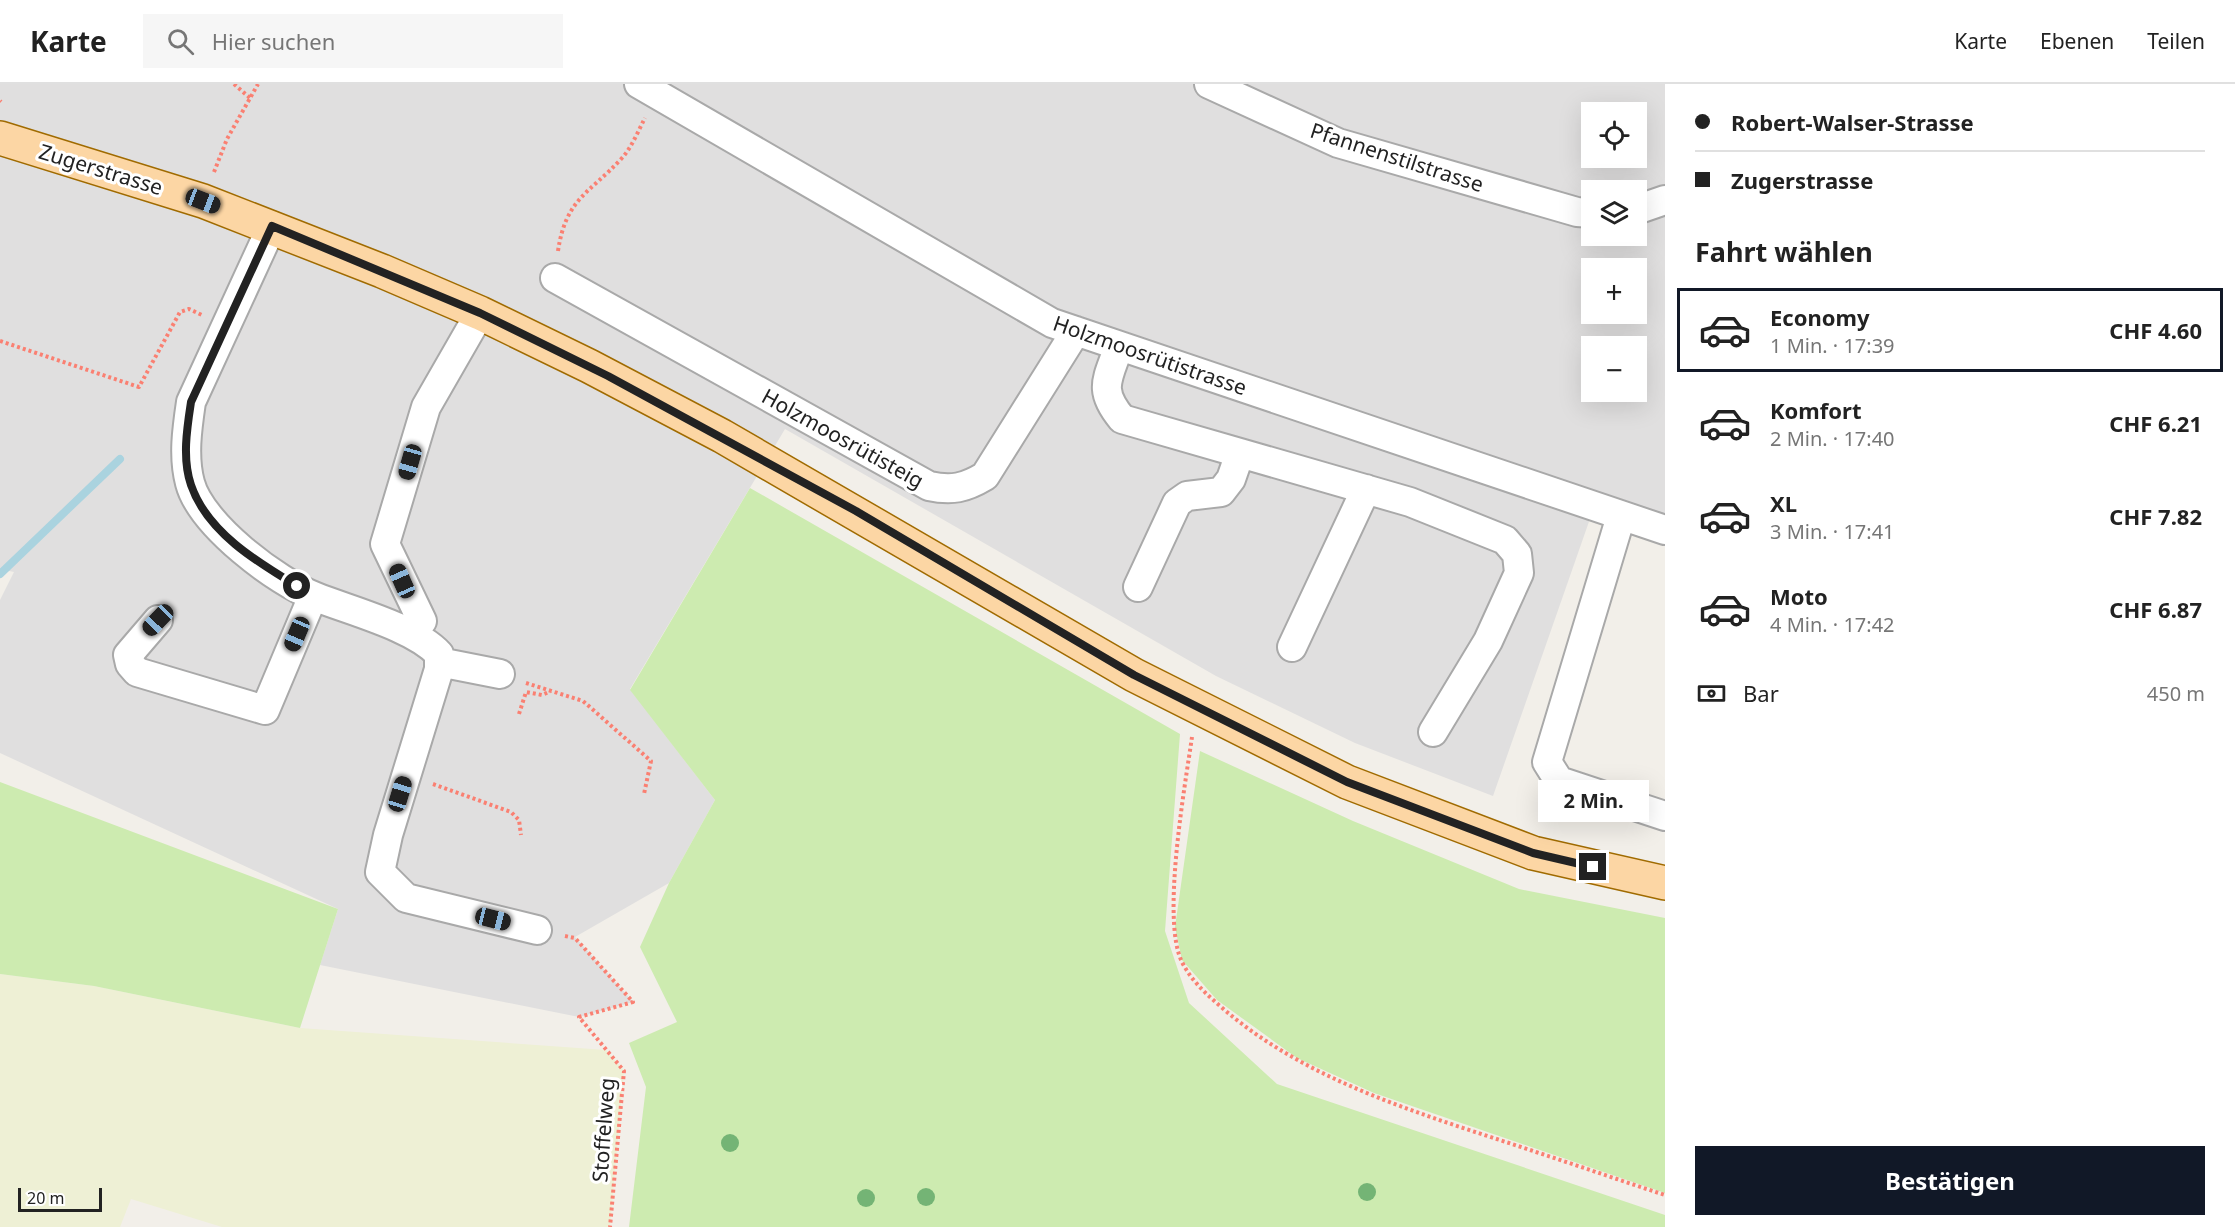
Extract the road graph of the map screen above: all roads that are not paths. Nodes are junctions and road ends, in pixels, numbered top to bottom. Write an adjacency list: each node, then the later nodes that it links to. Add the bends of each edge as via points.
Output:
1 (639, 84): 10 (street, Holzmoosrütistrasse, via 1052,323)
2 (1209, 84): 6 (street, Pfannenstilstrasse, via 1338,143)
3 (0, 138): 7 (main road, Zugerstrasse)
4 (1665, 200): 5 (street)
5 (1647, 206)
6 (1581, 212)
7 (272, 226): 9 (main road, Zugerstrasse); 17 (street, via 191,402 186,430 190,485 223,534 265,567)
8 (555, 278): 10 (street, Holzmoosrütisteig, via 929,486 948,490 969,486 985,476)
9 (480, 313): 19 (street, via 426,407 385,544); 25 (main road, Zugerstrasse, via 722,436 1134,675 1347,782 1522,849)
10 (1076, 331): 11 (street, Holzmoosrütistrasse)
11 (1119, 346): 12 (street, via 1106,384 1108,402 1122,419); 14 (street, Holzmoosrütistrasse)
12 (1240, 453): 13 (street); 16 (street, via 1221,492 1186,496 1177,503)
13 (1366, 489): 20 (street); 23 (street, via 1505,540 1517,554 1519,573 1488,641)
14 (1621, 516): 15 (street, Holzmoosrütistrasse); 24 (street, via 1547,762 1559,781)
15 (1665, 530)
16 (1138, 587)
17 (313, 596): 18 (street, via 265,710 137,672 128,655); 21 (street, via 428,643 439,654)
18 (158, 620)
19 (422, 621)
20 (1293, 647)
21 (439, 662): 22 (street); 26 (street, via 380,872 406,897)
22 (500, 674)
23 (1433, 732)
24 (1665, 816)
25 (1665, 883)
26 (537, 930)

